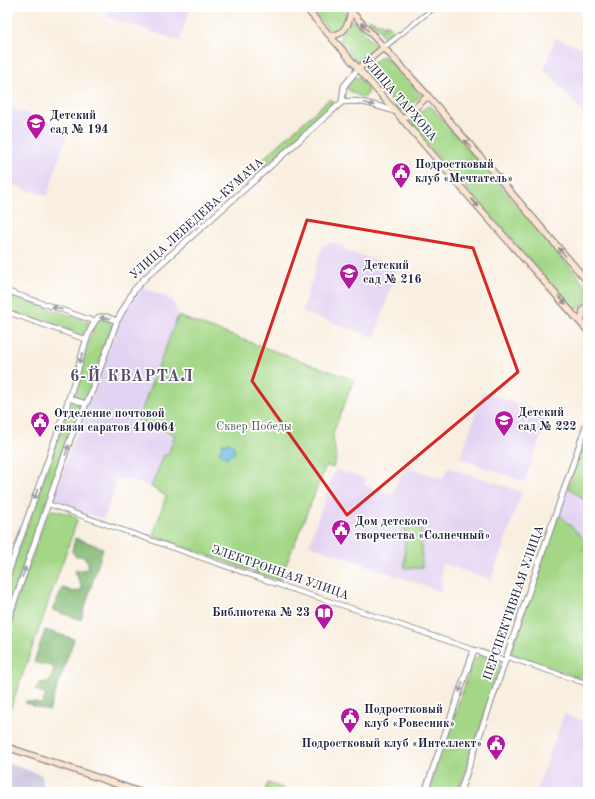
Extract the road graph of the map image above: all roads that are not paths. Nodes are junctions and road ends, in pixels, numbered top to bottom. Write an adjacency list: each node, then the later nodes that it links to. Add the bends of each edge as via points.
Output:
1 (305, 7): 4 (main road, УЛИЦА ТАРХОВА)
2 (435, 7): 5 (street)
3 (349, 9): 4 (main road, via 350,19 342,32 336,36); 5 (main road, УЛИЦА ТАРХОВА, one-way to 3)
4 (330, 35): 6 (main road, УЛИЦА ТАРХОВА)
5 (383, 48): 6 (main road); 7 (main road, УЛИЦА ТАРХОВА)
6 (358, 69): 8 (street, via 344,86); 9 (main road, УЛИЦА ТАРХОВА)
7 (428, 96): 10 (main road); 11 (main road, УЛИЦА ТАРХОВА, one-way to 7)
8 (342, 102): 9 (street, one-way to 9, via 365,102); 16 (street, УЛИЦА ЛЕБЕДЕВА-КУМАЧА, via 146,277 134,290)
9 (394, 111): 10 (main road, УЛИЦА ТАРХОВА)
10 (402, 120): 17 (main road, УЛИЦА ТАРХОВА, one-way to 17)
11 (588, 282)
12 (7, 291): 15 (street, one-way to 12)
13 (588, 304): 17 (main road)
14 (7, 312): 19 (street)
15 (94, 321): 16 (street, one-way to 15, via 107,317 99,317); 19 (street)
16 (117, 321): 21 (street, УЛИЦА ЛЕБЕДЕВА-КУМАЧА)
17 (581, 323): 18 (main road, УЛИЦА ТАРХОВА)
18 (588, 331)
19 (87, 340): 20 (street, one-way to 20)
20 (69, 398): 21 (street); 24 (street, one-way to 24)
21 (86, 404): 23 (street, УЛИЦА ЛЕБЕДЕВА-КУМАЧА, one-way to 21, via 71,437)
22 (588, 420): 27 (street, ПЕРСПЕКТИВНАЯ УЛИЦА)
23 (48, 504): 25 (street, УЛИЦА ЛЕБЕДЕВА-КУМАЧА, one-way to 23); 26 (street, ЭЛЕКТРОННАЯ УЛИЦА)
24 (7, 577)
25 (7, 622)
26 (474, 650): 27 (street, ЭЛЕКТРОННАЯ УЛИЦА); 31 (street, ПЕРСПЕКТИВНАЯ УЛИЦА, one-way to 31)
27 (506, 659): 28 (street, ЭЛЕКТРОННАЯ УЛИЦА); 32 (street, ПЕРСПЕКТИВНАЯ УЛИЦА)
28 (588, 684)
29 (7, 746): 30 (main road)
30 (140, 792)
31 (425, 792)
32 (460, 792)

